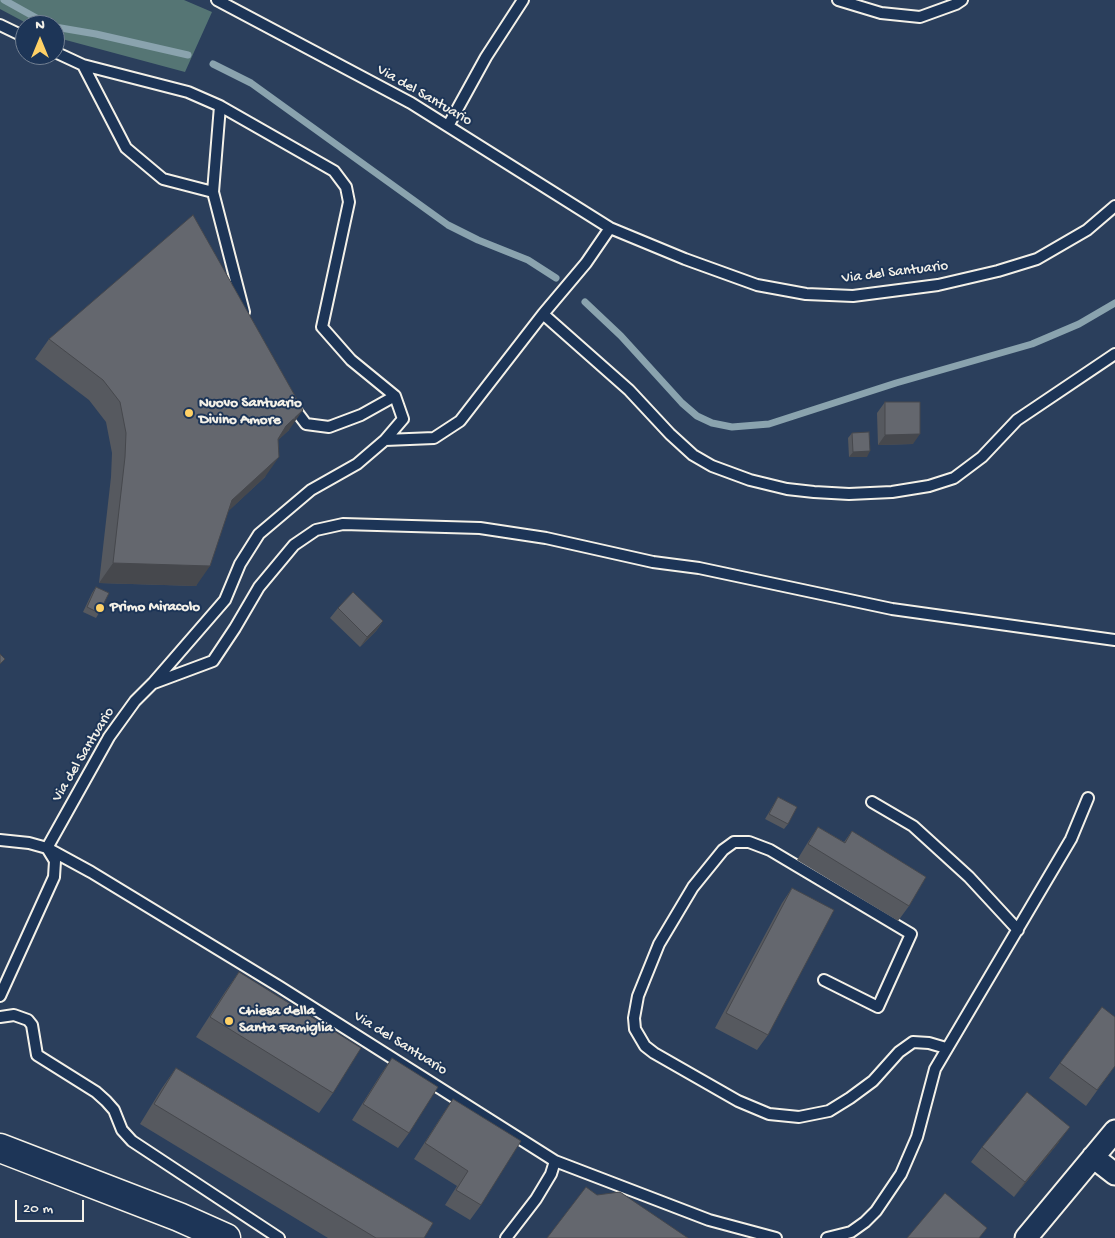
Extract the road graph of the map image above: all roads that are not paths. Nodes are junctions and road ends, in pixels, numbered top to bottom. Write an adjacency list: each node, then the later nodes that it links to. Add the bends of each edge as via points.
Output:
1 (217, 0): 10 (lane, Via del Santuario, via 411,102)
2 (523, 0): 10 (lane, via 486,57)
3 (838, 0): 4 (lane, via 881,13 920,17)
4 (962, 0)
5 (0, 25): 6 (lane)
6 (15, 32)
7 (65, 57): 8 (lane)
8 (83, 65): 9 (lane, via 188,92); 11 (lane, via 126,148 163,179)
9 (220, 106): 11 (lane); 18 (lane, via 334,171 346,187 349,202 322,327 351,360)
10 (448, 126): 13 (lane, Via del Santuario)
11 (213, 192): 15 (lane)
12 (1115, 206): 13 (lane, Via del Santuario, via 1087,230 1037,259 938,285 854,296 806,294 756,285)
13 (610, 228): 14 (lane, via 586,263)
14 (543, 314): 16 (lane, via 629,390 670,434 702,461 759,483 850,494 892,492 930,486 954,478 982,456 1017,420); 19 (lane, via 460,421 434,438)
15 (248, 327)
16 (1115, 354)
17 (284, 394): 18 (lane, via 306,424 329,427 361,415)
18 (395, 396): 19 (lane, Via del Santuario, via 403,419)
19 (385, 440): 21 (lane, Via del Santuario, via 357,464 311,490 259,534 240,564 225,600)
20 (1115, 640): 21 (lane, via 892,609 699,568 480,528 343,524 316,530 294,545 259,587 212,661)
21 (153, 683): 25 (lane, Via del Santuario, via 134,701 109,737)
22 (1088, 798): 26 (lane, via 1071,839)
23 (872, 802): 26 (lane, via 912,826 969,877)
24 (0, 840): 25 (lane, Via del Santuario)
25 (47, 848): 28 (lane, via 54,861 54,877); 34 (lane, Via del Santuario, via 280,987)
26 (1018, 930): 30 (lane)
27 (824, 980): 30 (lane, via 878,1007 911,934 770,850 748,842 734,842 723,850 693,887 659,944 638,996 635,1029 645,1046 654,1053 738,1101 770,1114 799,1117 829,1110 850,1098 873,1081 899,1052 913,1042)
28 (0, 996)
29 (0, 1018): 37 (lane, via 14,1015 28,1020 37,1055 106,1101 132,1141)
30 (946, 1048): 40 (lane, via 935,1069 913,1149 893,1187 865,1222 851,1232)
31 (1115, 1131): 33 (street)
32 (0, 1148): 36 (main road)
33 (1093, 1157): 35 (street); 41 (street)
34 (555, 1162): 38 (lane, via 536,1199); 39 (lane, Via del Santuario, via 709,1220)
35 (1115, 1174)
36 (226, 1238)
37 (279, 1238)
38 (506, 1238)
39 (776, 1238)
40 (827, 1238)
41 (1026, 1238)

